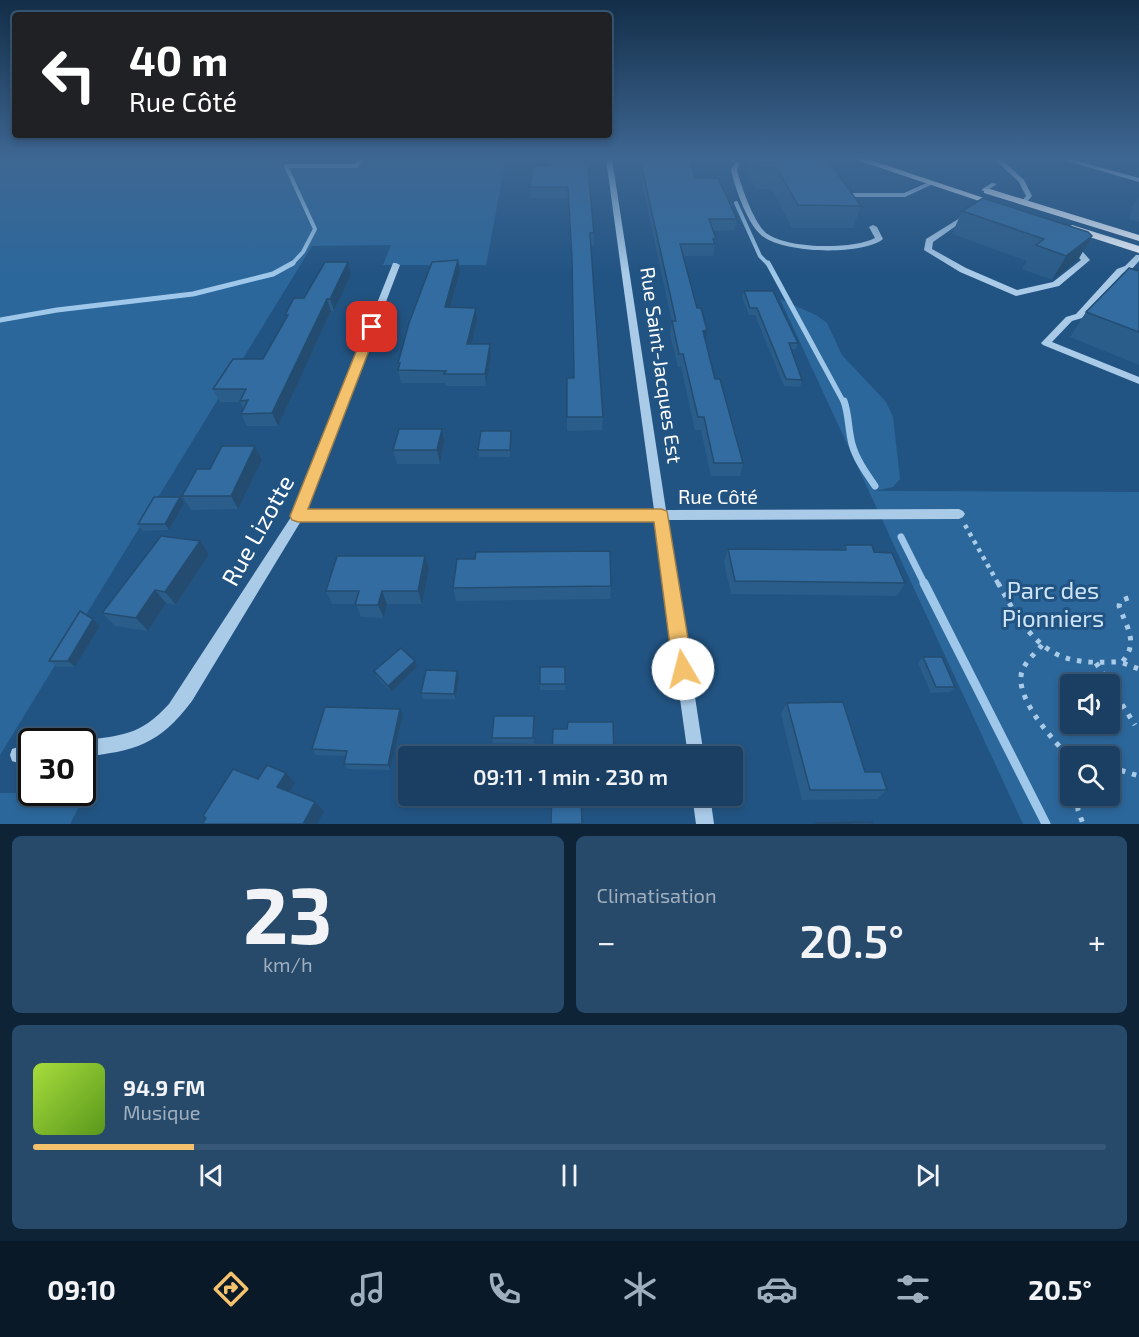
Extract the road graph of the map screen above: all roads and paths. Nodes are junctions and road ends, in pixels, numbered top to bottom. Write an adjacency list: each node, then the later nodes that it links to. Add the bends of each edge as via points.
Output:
1 (615, 197): 21 (street, Rue Saint-Jacques Est)
2 (744, 197): 8 (street, via 760,230 771,239 796,246 865,246 879,239)
3 (976, 197): 7 (main road)
4 (1010, 197): 6 (main road)
5 (1028, 197): 6 (street)
6 (1024, 202): 10 (main road)
7 (993, 203): 9 (main road); 12 (street, via 937,234 928,242 928,250 1016,293 1059,283 1086,260)
8 (873, 227)
9 (1083, 232): 12 (street); 13 (main road)
10 (1139, 238)
11 (1059, 239): 12 (street)
12 (1070, 243)
13 (1139, 250)
14 (1139, 257): 16 (street)
15 (396, 265): 20 (street, Rue Lizotte)
16 (1128, 268): 17 (street); 18 (street, via 1120,271 1080,316 1069,319 1046,343)
17 (1139, 272)
18 (1139, 381)
19 (959, 514): 21 (street, Rue Côté); 23 (path, via 1017,618)
20 (298, 516): 21 (street, Rue Côté); 30 (street, Rue Lizotte, via 170,718 150,734 129,742)
21 (661, 516): 31 (street, Rue Saint-Jacques Est)
22 (1131, 597): 25 (path, via 1120,601 1119,606 1132,641 1131,652)
23 (1042, 645): 24 (path, via 1066,658); 32 (path, via 1021,675 1021,686 1047,733)
24 (1096, 662): 25 (path); 27 (path)
25 (1122, 662): 26 (path)
26 (1139, 669)
27 (1104, 674)
28 (1120, 700): 29 (path)
29 (1136, 725)
30 (96, 746)
31 (695, 746)
32 (1060, 747)
33 (1120, 770): 34 (path)
34 (1139, 776)
35 (703, 806): 37 (street)
36 (1078, 806): 38 (path)
37 (705, 824)
38 (1083, 824)

